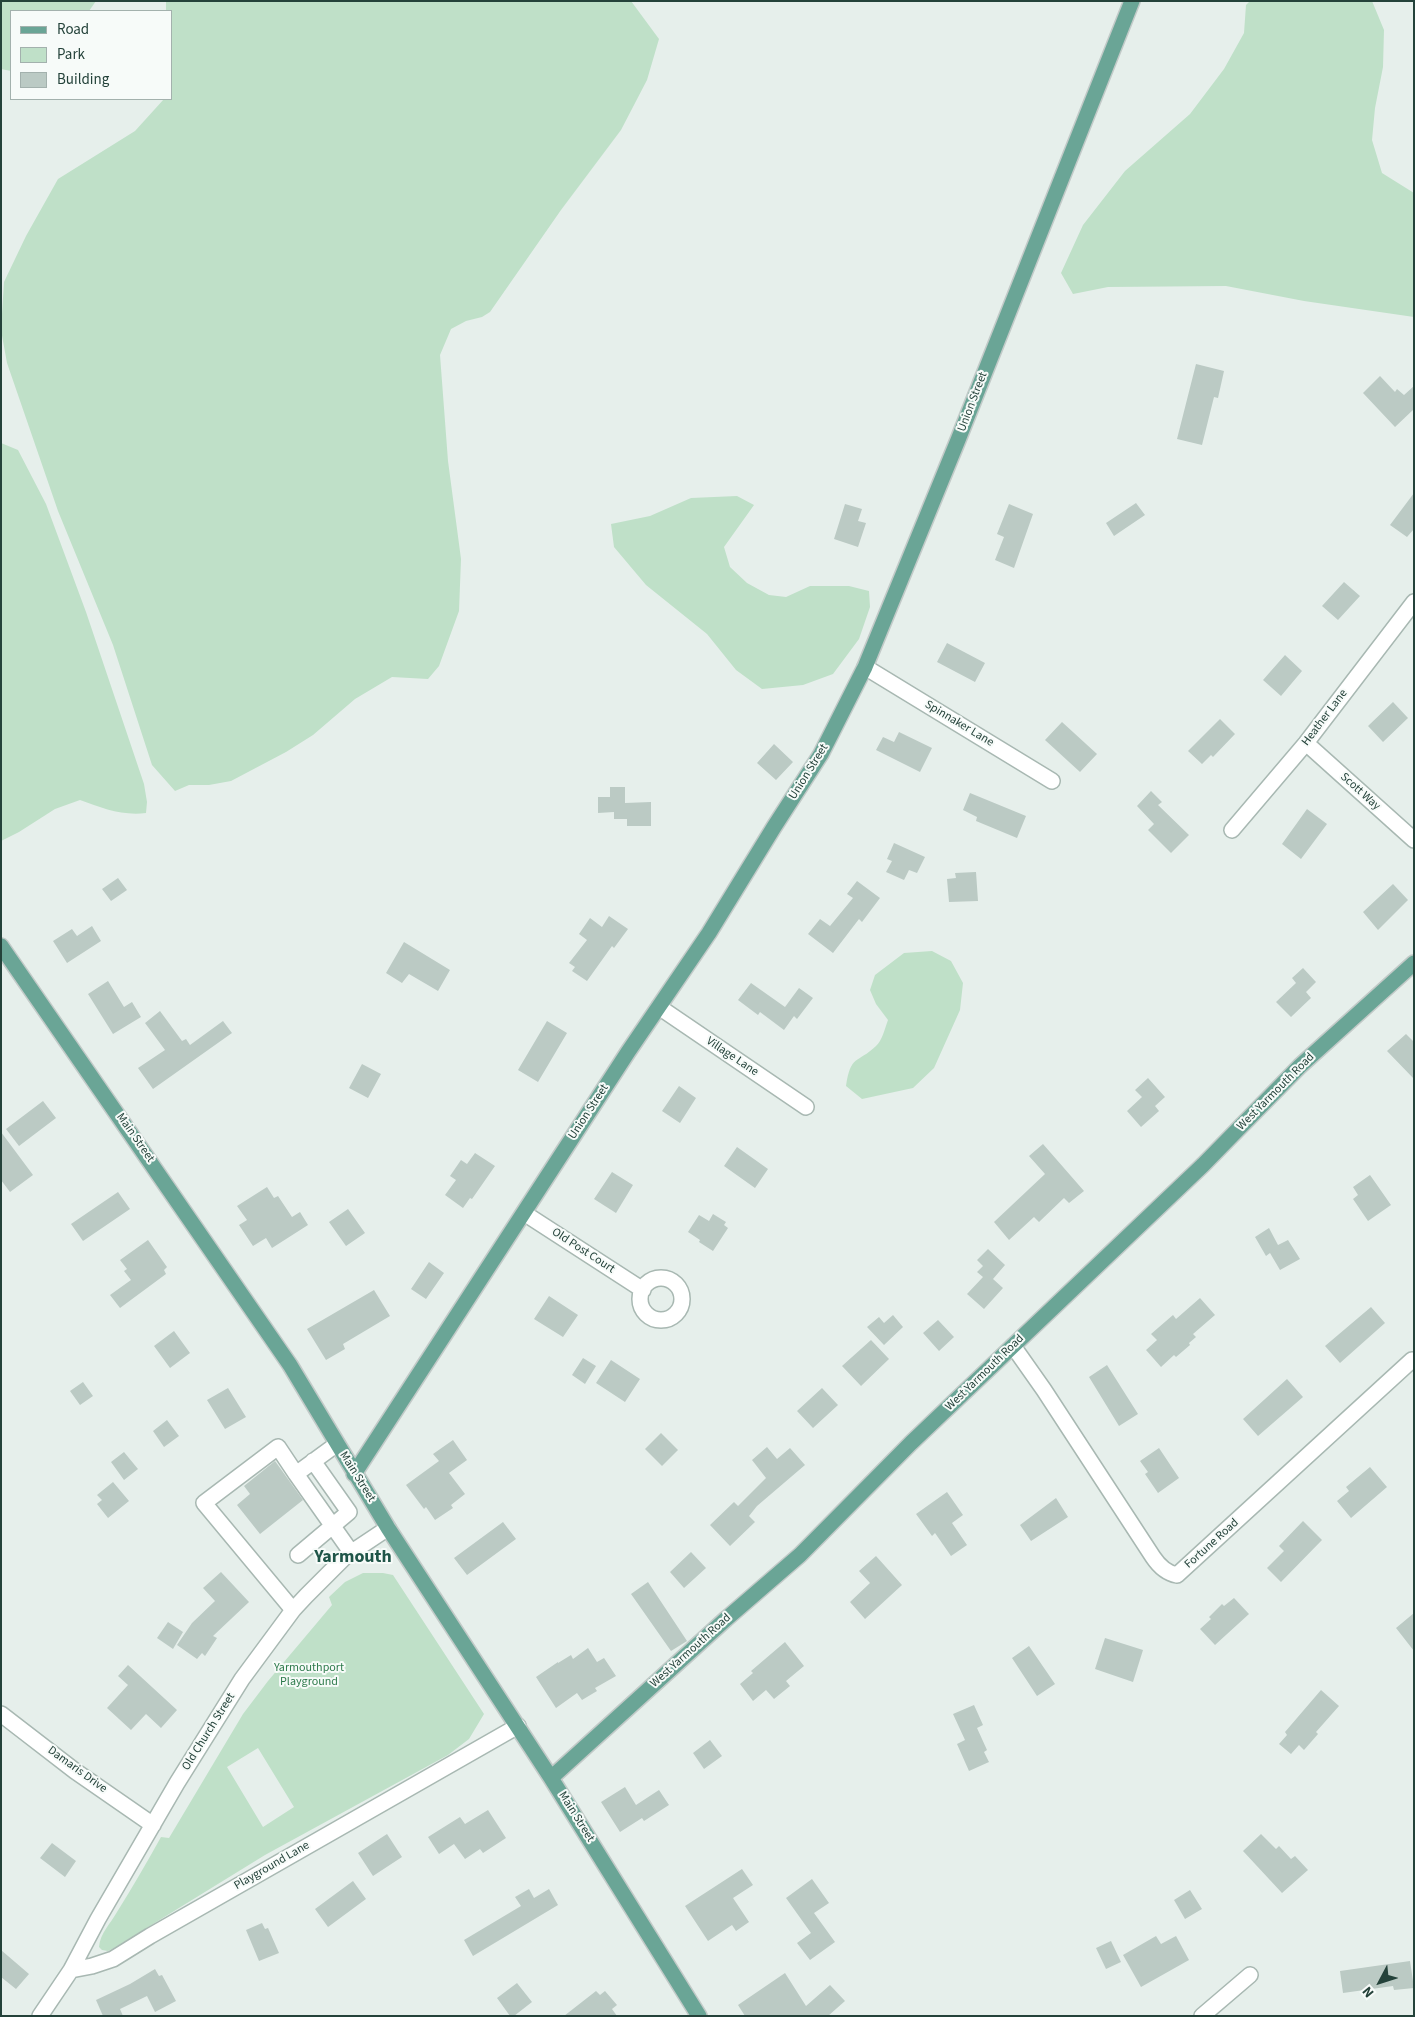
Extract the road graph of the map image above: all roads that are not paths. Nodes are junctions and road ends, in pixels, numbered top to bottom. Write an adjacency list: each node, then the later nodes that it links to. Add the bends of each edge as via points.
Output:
1 (1132, 1): 3 (main road, Union Street)
2 (1414, 602): 4 (street, Heather Lane)
3 (865, 667): 5 (street, Spinnaker Lane); 10 (main road, Union Street, via 822,754)
4 (1306, 743): 6 (street, Heather Lane); 7 (street, Scott Way)
5 (1052, 781)
6 (1232, 830)
7 (1414, 840)
8 (1, 946): 16 (main road, Main Street, via 290,1365)
9 (1414, 963): 14 (main road, West Yarmouth Road, via 1300,1066 1203,1165)
10 (659, 1007): 11 (street, Village Lane); 12 (main road, Union Street)
11 (806, 1107)
12 (524, 1212): 13 (street, Old Post Court); 19 (main road, Union Street)
13 (643, 1290)
14 (1013, 1346): 15 (street, Fortune Road, via 1153,1557 1164,1570 1177,1575); 27 (main road, West Yarmouth Road, via 800,1555)
15 (1412, 1360)
16 (337, 1444): 17 (street); 19 (main road, Main Street)
17 (313, 1461): 18 (street); 20 (street, via 350,1512)
18 (296, 1474): 20 (street); 24 (street, via 278,1447 204,1503)
19 (354, 1474): 21 (main road, Main Street)
20 (333, 1526): 22 (street); 23 (street)
21 (388, 1528): 22 (street, Old Church Street); 26 (main road, Main Street)
22 (351, 1552): 24 (street, Old Church Street)
23 (298, 1555)
24 (293, 1610): 28 (street, Old Church Street, via 242,1679)
25 (1, 1714): 28 (street, Damaris Drive)
26 (518, 1726): 27 (main road, Main Street); 29 (street, Playground Lane, via 114,1958)
27 (552, 1778): 32 (main road, Main Street)
28 (153, 1825): 29 (street, Old Church Street)
29 (71, 1970): 31 (street)
30 (1250, 1975): 33 (street)
31 (40, 2016)
32 (699, 2016)
33 (1202, 2016)

